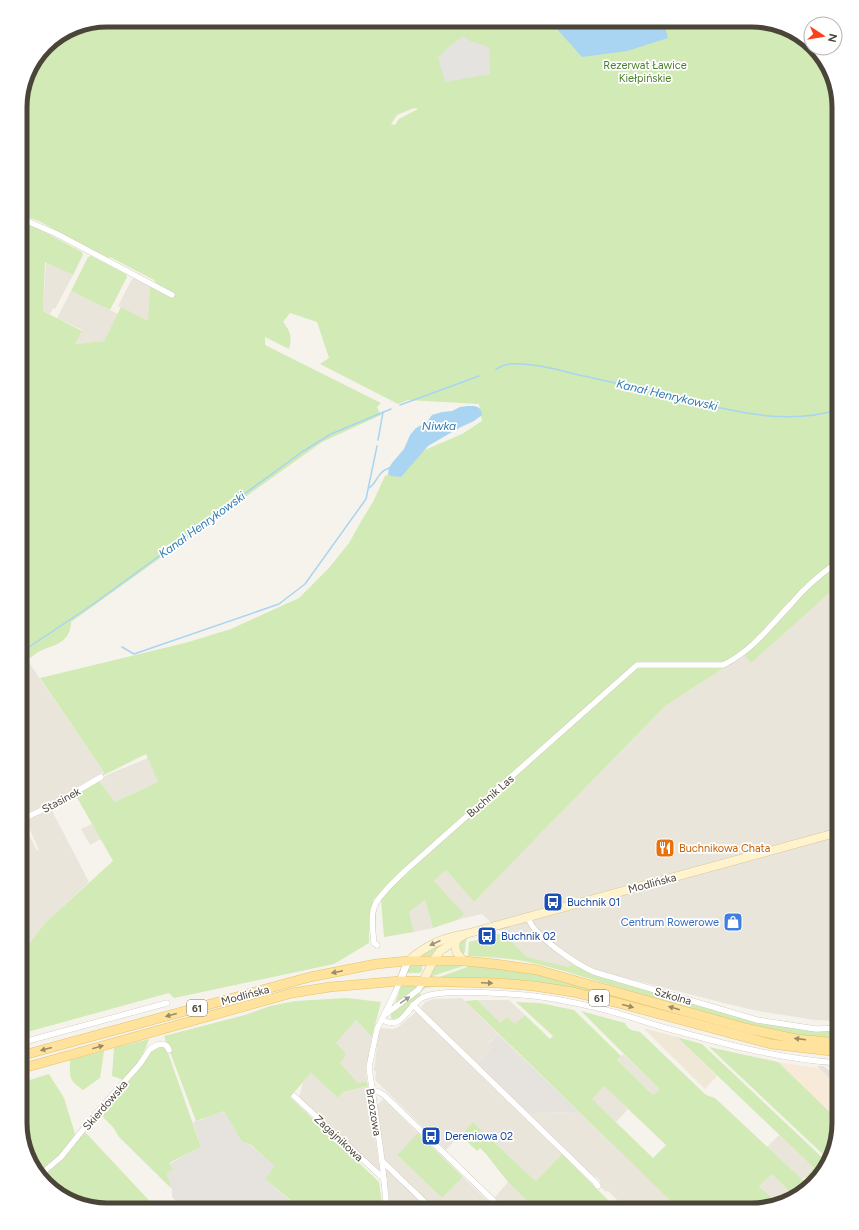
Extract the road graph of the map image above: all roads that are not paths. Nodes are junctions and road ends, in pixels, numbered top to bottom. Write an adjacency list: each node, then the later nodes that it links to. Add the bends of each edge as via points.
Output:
1 (27, 220): 2 (street)
2 (172, 295)
3 (832, 568): 10 (street, Buchnik Las, via 800,595 759,640 732,661 723,665 637,665 401,875 374,906 372,922)
4 (101, 777): 5 (street, Stasinek)
5 (27, 817)
6 (832, 834): 7 (main road, Modlińska)
7 (528, 917): 8 (main road, Modlińska); 21 (street, Szkolna, via 531,925 561,952 594,972 757,1020 787,1026)
8 (466, 934): 9 (main road, Modlińska); 11 (main road, Modlińska, one-way to 11, via 452,936 427,946)
9 (457, 939): 12 (main road, Modlińska, via 440,951); 13 (main road, via 455,951)
10 (376, 944)
11 (408, 961): 12 (main road, 61); 14 (street); 26 (main road, Modlińska / 61, one-way to 26, via 376,964 310,977)
12 (433, 961): 13 (main road, 61); 16 (main road, Modlińska)
13 (465, 961): 23 (main road, 61, one-way to 13, via 796,1039 745,1028 537,970)
14 (400, 981): 15 (main road, Modlińska / 61); 16 (main road, 61); 17 (street, Brzozowa)
15 (382, 982): 17 (street); 28 (main road, Modlińska / 61, one-way to 15, via 292,993)
16 (423, 982): 20 (street, Brzozowa, one-way to 16, via 418,990); 25 (main road, 61, one-way to 25, via 498,983 573,992 771,1044)
17 (395, 993): 20 (street, Brzozowa)
18 (167, 1003): 22 (street)
19 (413, 1005): 20 (street, via 397,1023 391,1023); 27 (street, via 424,997 441,993 509,994 551,998 590,1006 754,1051); 34 (street)
20 (383, 1018): 29 (street, Brzozowa, via 374,1037 369,1067)
21 (832, 1028)
22 (27, 1041)
23 (832, 1042)
24 (169, 1050): 32 (street, Skierdowska, via 164,1044 150,1049 65,1152)
25 (832, 1051)
26 (27, 1054)
27 (832, 1062)
28 (27, 1067)
29 (371, 1091): 31 (street, Brzozowa); 37 (street, via 384,1095)
30 (294, 1096): 33 (street, Zagajnikowa)
31 (382, 1161): 33 (street, Brzozowa); 36 (street)
32 (44, 1172)
33 (384, 1179): 35 (street, Brzozowa)
34 (598, 1186)
35 (386, 1203)
36 (426, 1203)
37 (496, 1203)

